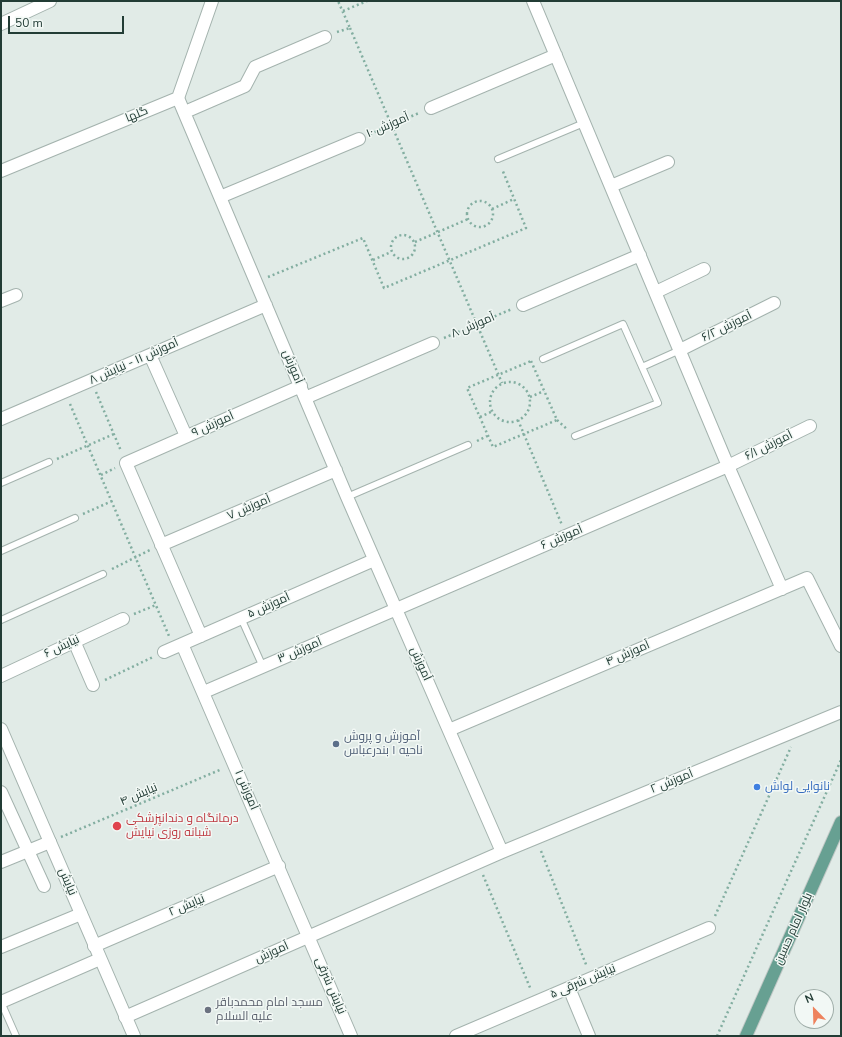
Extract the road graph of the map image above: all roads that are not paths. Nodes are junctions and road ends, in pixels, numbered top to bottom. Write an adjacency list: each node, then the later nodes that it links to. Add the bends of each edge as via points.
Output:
1 (50, 1): 4 (street)
2 (212, 1): 7 (street)
3 (533, 1): 6 (street)
4 (1, 24)
5 (326, 37): 9 (street, via 255,67 245,86)
6 (556, 55): 8 (street); 10 (street)
7 (178, 98): 9 (street, آموزش); 14 (street, گلها)
8 (431, 108)
9 (185, 112): 16 (street, آموزش)
10 (584, 123): 12 (lane); 15 (street)
11 (359, 139): 16 (street, آموزش ۱۰)
12 (498, 159)
13 (668, 162): 15 (street)
14 (1, 171)
15 (611, 186): 17 (street)
16 (220, 198): 23 (street, آموزش)
17 (640, 255): 19 (street); 24 (street)
18 (704, 269): 19 (street)
19 (656, 292): 26 (street)
20 (16, 295): 21 (street)
21 (1, 301)
22 (774, 303): 26 (street, آموزش ۶/۲)
23 (266, 305): 27 (street, آموزش ۱۱ - نیایش ۸); 30 (street, آموزش)
24 (523, 305)
25 (433, 343): 31 (street)
26 (680, 350): 29 (lane); 38 (street)
27 (150, 355): 32 (street, آموزش ۱۱ - نیایش ۸); 34 (street)
28 (543, 359): 29 (lane, via 623,324)
29 (642, 367): 35 (lane, via 658,403)
30 (300, 386): 31 (street, آموزش); 34 (street, آموزش ۹)
31 (306, 398): 39 (street, آموزش)
32 (1, 419)
33 (810, 426): 38 (street, آموزش ۶/۱)
34 (186, 436): 43 (street, آموزش ۹, via 126,463)
35 (575, 436)
36 (468, 445): 41 (lane)
37 (50, 462): 40 (lane)
38 (728, 466): 47 (street); 48 (street, آموزش ۶)
39 (336, 470): 41 (street, آموزش); 43 (street, آموزش ۷)
40 (1, 483)
41 (347, 497): 45 (street, آموزش)
42 (75, 518): 44 (lane)
43 (161, 545): 52 (street)
44 (1, 551)
45 (374, 560): 48 (street, آموزش); 49 (street, آموزش ۵)
46 (103, 574): 51 (lane)
47 (782, 589): 54 (street, آموزش ۴, via 807,578); 62 (street, آموزش ۴)
48 (396, 610): 56 (street, آموزش ۳); 62 (street, آموزش)
49 (241, 618): 52 (street, آموزش ۵); 56 (lane)
50 (123, 619): 53 (street, نیایش ۶)
51 (1, 620)
52 (201, 636): 55 (street, آموزش ۵)
53 (74, 641): 57 (street, نیایش ۶); 58 (street)
54 (841, 646)
55 (174, 648): 59 (street, آموزش ۱)
56 (263, 667): 59 (street, آموزش ۳)
57 (1, 676)
58 (93, 685)
59 (204, 692): 69 (street, آموزش ۱)
60 (841, 712): 67 (street, آموزش ۲)
61 (1, 729): 65 (street, نیایش)
62 (449, 730): 67 (street, آموزش)
63 (1, 792): 66 (street)
64 (841, 822): 85 (main road, بلوار امام حسین)
65 (50, 842): 66 (street); 71 (street, نیایش)
66 (28, 851): 68 (street); 70 (street)
67 (502, 852): 73 (street, آموزش)
68 (1, 862)
69 (279, 866): 73 (street, آموزش ۱); 74 (street, نیایش ۲)
70 (44, 886)
71 (81, 914): 74 (street, نیایش); 75 (street)
72 (709, 928): 77 (street, نیایش شرقی ۵)
73 (309, 936): 79 (street, آموزش); 82 (street, نیایش شرقی)
74 (94, 946): 76 (street, نیایش)
75 (1, 947)
76 (100, 959): 78 (street); 79 (street, نیایش)
77 (569, 988): 83 (street, نیایش شرقی ۵); 84 (street)
78 (1, 1002): 80 (lane)
79 (125, 1017): 81 (street, نیایش)
80 (16, 1036)
81 (134, 1036)
82 (351, 1036)
83 (456, 1036)
84 (589, 1036)
85 (746, 1036)

